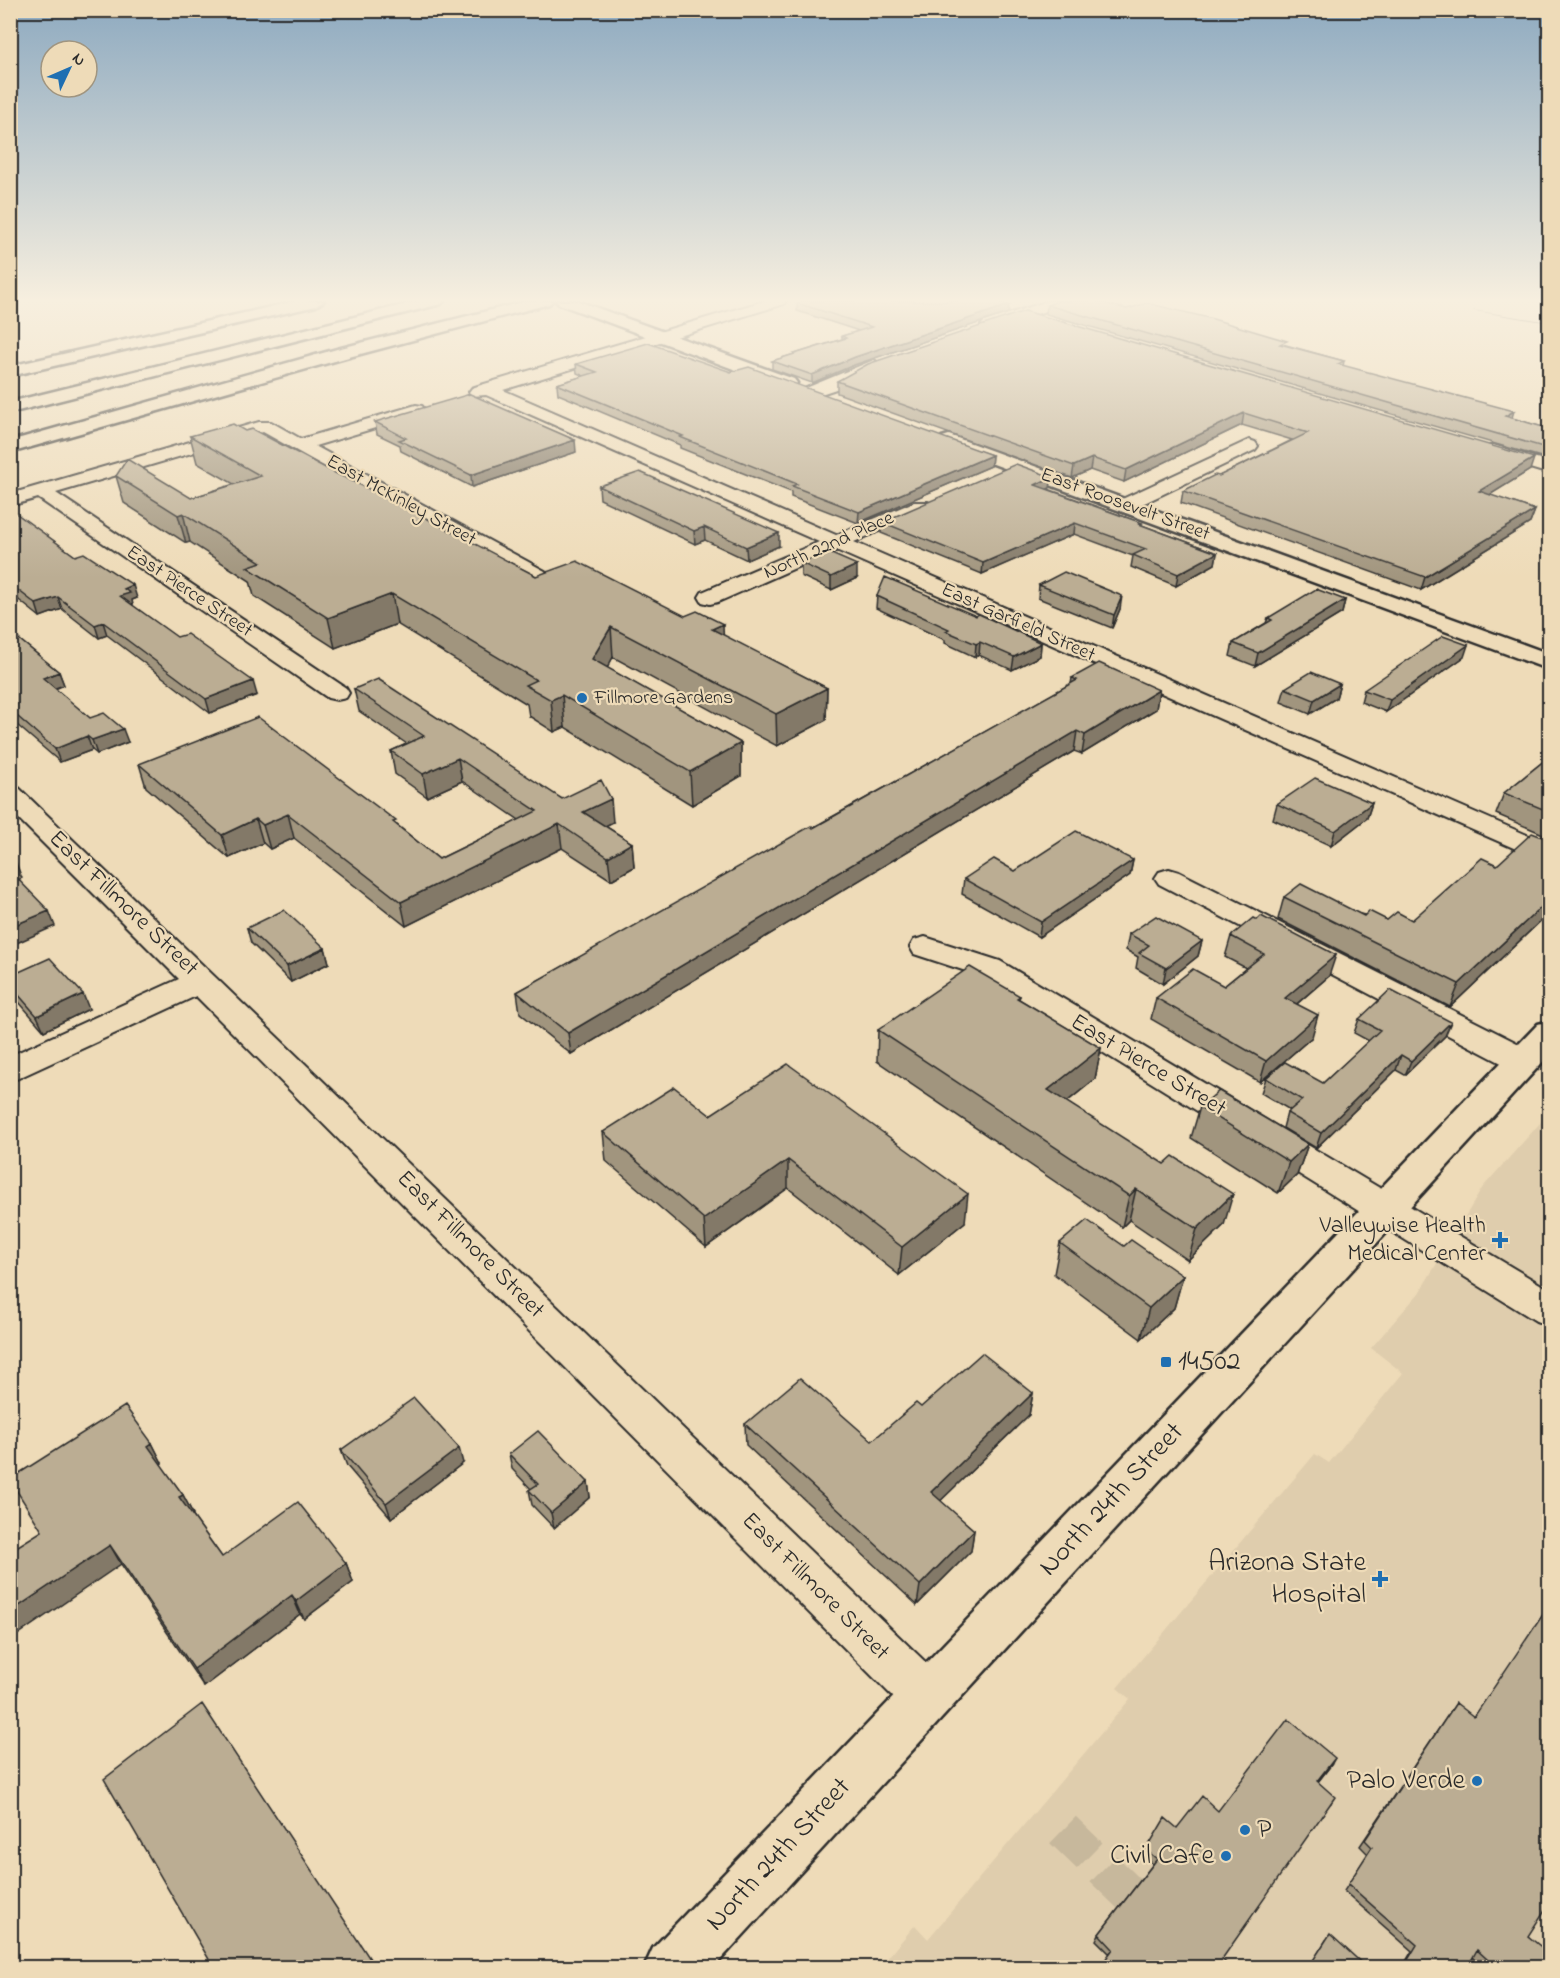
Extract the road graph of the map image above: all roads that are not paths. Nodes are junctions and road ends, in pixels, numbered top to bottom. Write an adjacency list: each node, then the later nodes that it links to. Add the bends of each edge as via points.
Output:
1 (68, 393): 12 (main road)
2 (135, 393): 8 (main road)
3 (170, 393): 13 (main road)
4 (200, 393): 17 (main road)
5 (473, 393): 9 (street)
6 (497, 393): 26 (street, East Garfield Street)
7 (816, 393): 10 (main road)
8 (125, 396)
9 (465, 396)
10 (846, 404)
11 (433, 406): 15 (street)
12 (10, 408)
13 (10, 436)
14 (936, 437): 19 (main road, East Roosevelt Street)
15 (299, 446): 22 (street, East McKinley Street, via 265,426); 27 (street, East McKinley Street)
16 (1249, 446): 25 (street)
17 (10, 447)
18 (1481, 448): 20 (street)
19 (1015, 465): 21 (street); 25 (main road, East Roosevelt Street)
20 (1550, 468)
21 (990, 476)
22 (41, 491): 24 (street); 30 (street, East Pierce Street)
23 (940, 497): 26 (street, North 22nd Place)
24 (10, 500)
25 (1125, 505): 29 (main road, East Roosevelt Street)
26 (836, 543): 28 (street, North 22nd Place); 32 (street, East Garfield Street)
27 (537, 576)
28 (710, 597)
29 (1550, 663)
30 (337, 693)
31 (10, 794): 35 (street, East Fillmore Street)
32 (1550, 856)
33 (1169, 878): 37 (street)
34 (925, 947): 39 (street, East Pierce Street, via 989,968)
35 (201, 981): 38 (street); 41 (street, East Fillmore Street)
36 (1550, 1032): 37 (main road, North 24th Street)
37 (1523, 1060): 39 (main road, North 24th Street)
38 (10, 1070)
39 (1383, 1209): 40 (street, East Pierce Street); 41 (main road, North 24th Street)
40 (1550, 1310)
41 (927, 1697): 42 (main road, North 24th Street)
42 (673, 1968)

